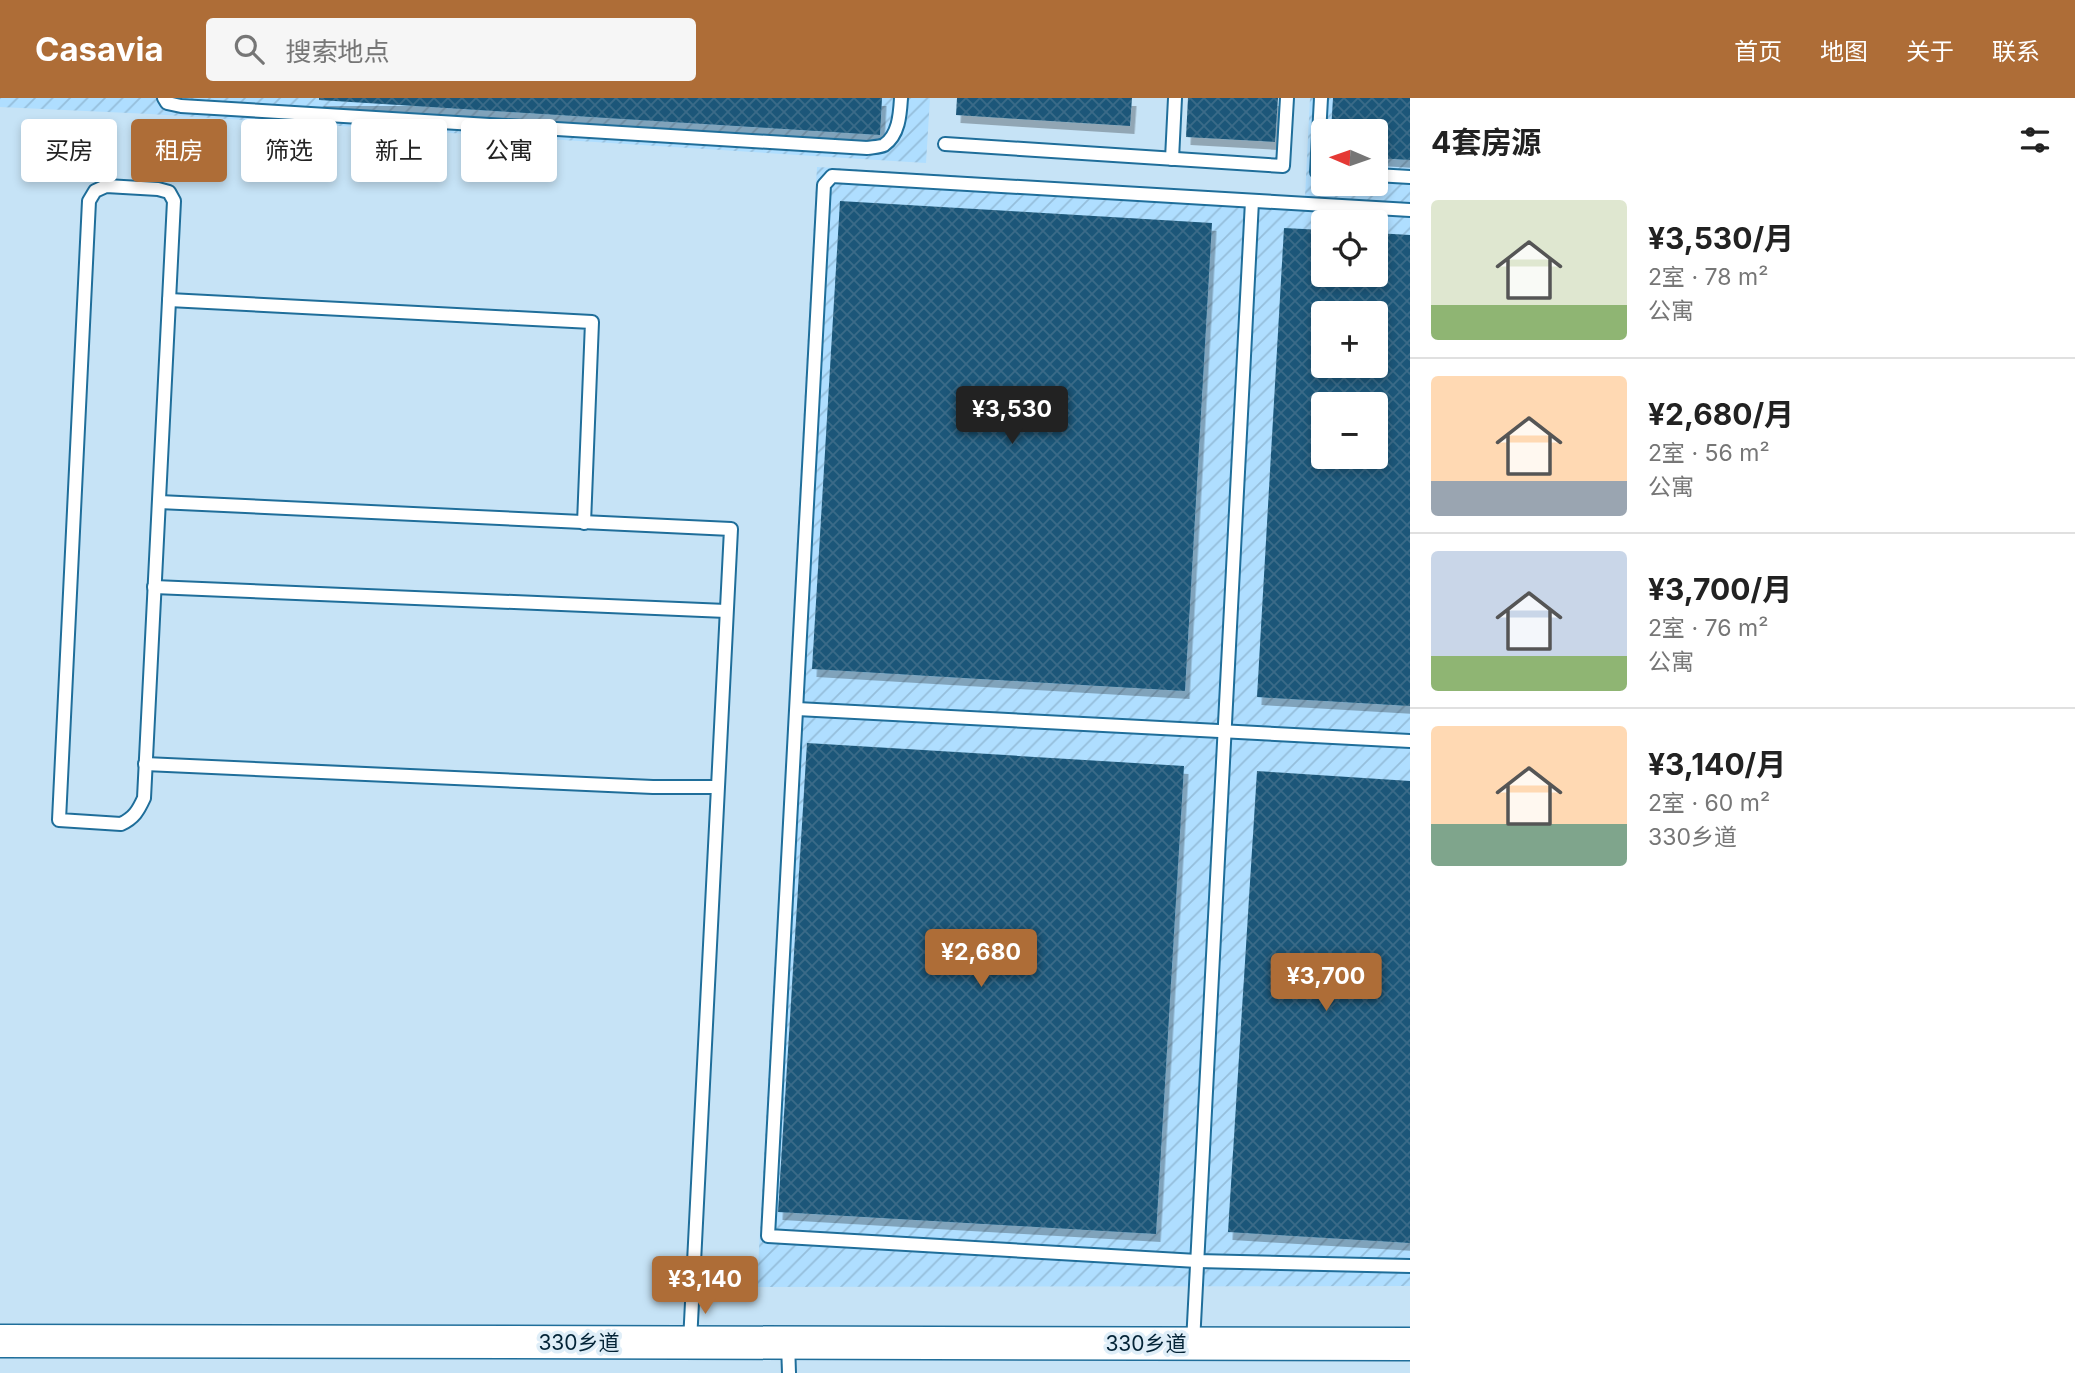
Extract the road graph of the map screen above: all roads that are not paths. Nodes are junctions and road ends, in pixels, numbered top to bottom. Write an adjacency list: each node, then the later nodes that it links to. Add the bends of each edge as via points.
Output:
1 (164, 98): 2 (lane, via 181,106 867,148 883,146 893,135)
2 (901, 98)
3 (1175, 98): 8 (lane)
4 (1287, 98): 8 (lane, via 1283,166)
5 (1321, 98): 6 (lane)
6 (1320, 119)
7 (945, 144): 8 (lane)
8 (1172, 159)
9 (1388, 176): 10 (lane)
10 (1410, 177)
11 (1252, 201): 12 (lane); 18 (lane, via 832,176 824,185); 19 (lane)
12 (1410, 210)
13 (169, 300): 14 (lane); 15 (lane, via 592,322); 21 (lane, via 174,201 169,192 106,187 95,191 89,201 59,820 121,824 130,820 144,798)
14 (159, 502): 15 (lane); 16 (lane)
15 (584, 523): 17 (lane, via 731,529)
16 (154, 587): 17 (lane); 21 (lane)
17 (726, 611): 22 (lane)
18 (797, 709): 19 (lane); 23 (lane, via 768,1236)
19 (1224, 730): 20 (lane); 23 (lane)
20 (1410, 741)
21 (145, 764): 22 (lane)
22 (717, 787): 26 (lane)
23 (1197, 1261): 24 (lane); 27 (lane)
24 (1410, 1266)
25 (0, 1341): 26 (street, 330乡道)
26 (690, 1342): 29 (street, 330乡道)
27 (1193, 1343): 28 (street, 330乡道); 29 (street, 330乡道)
28 (1410, 1344)
29 (788, 1358)

